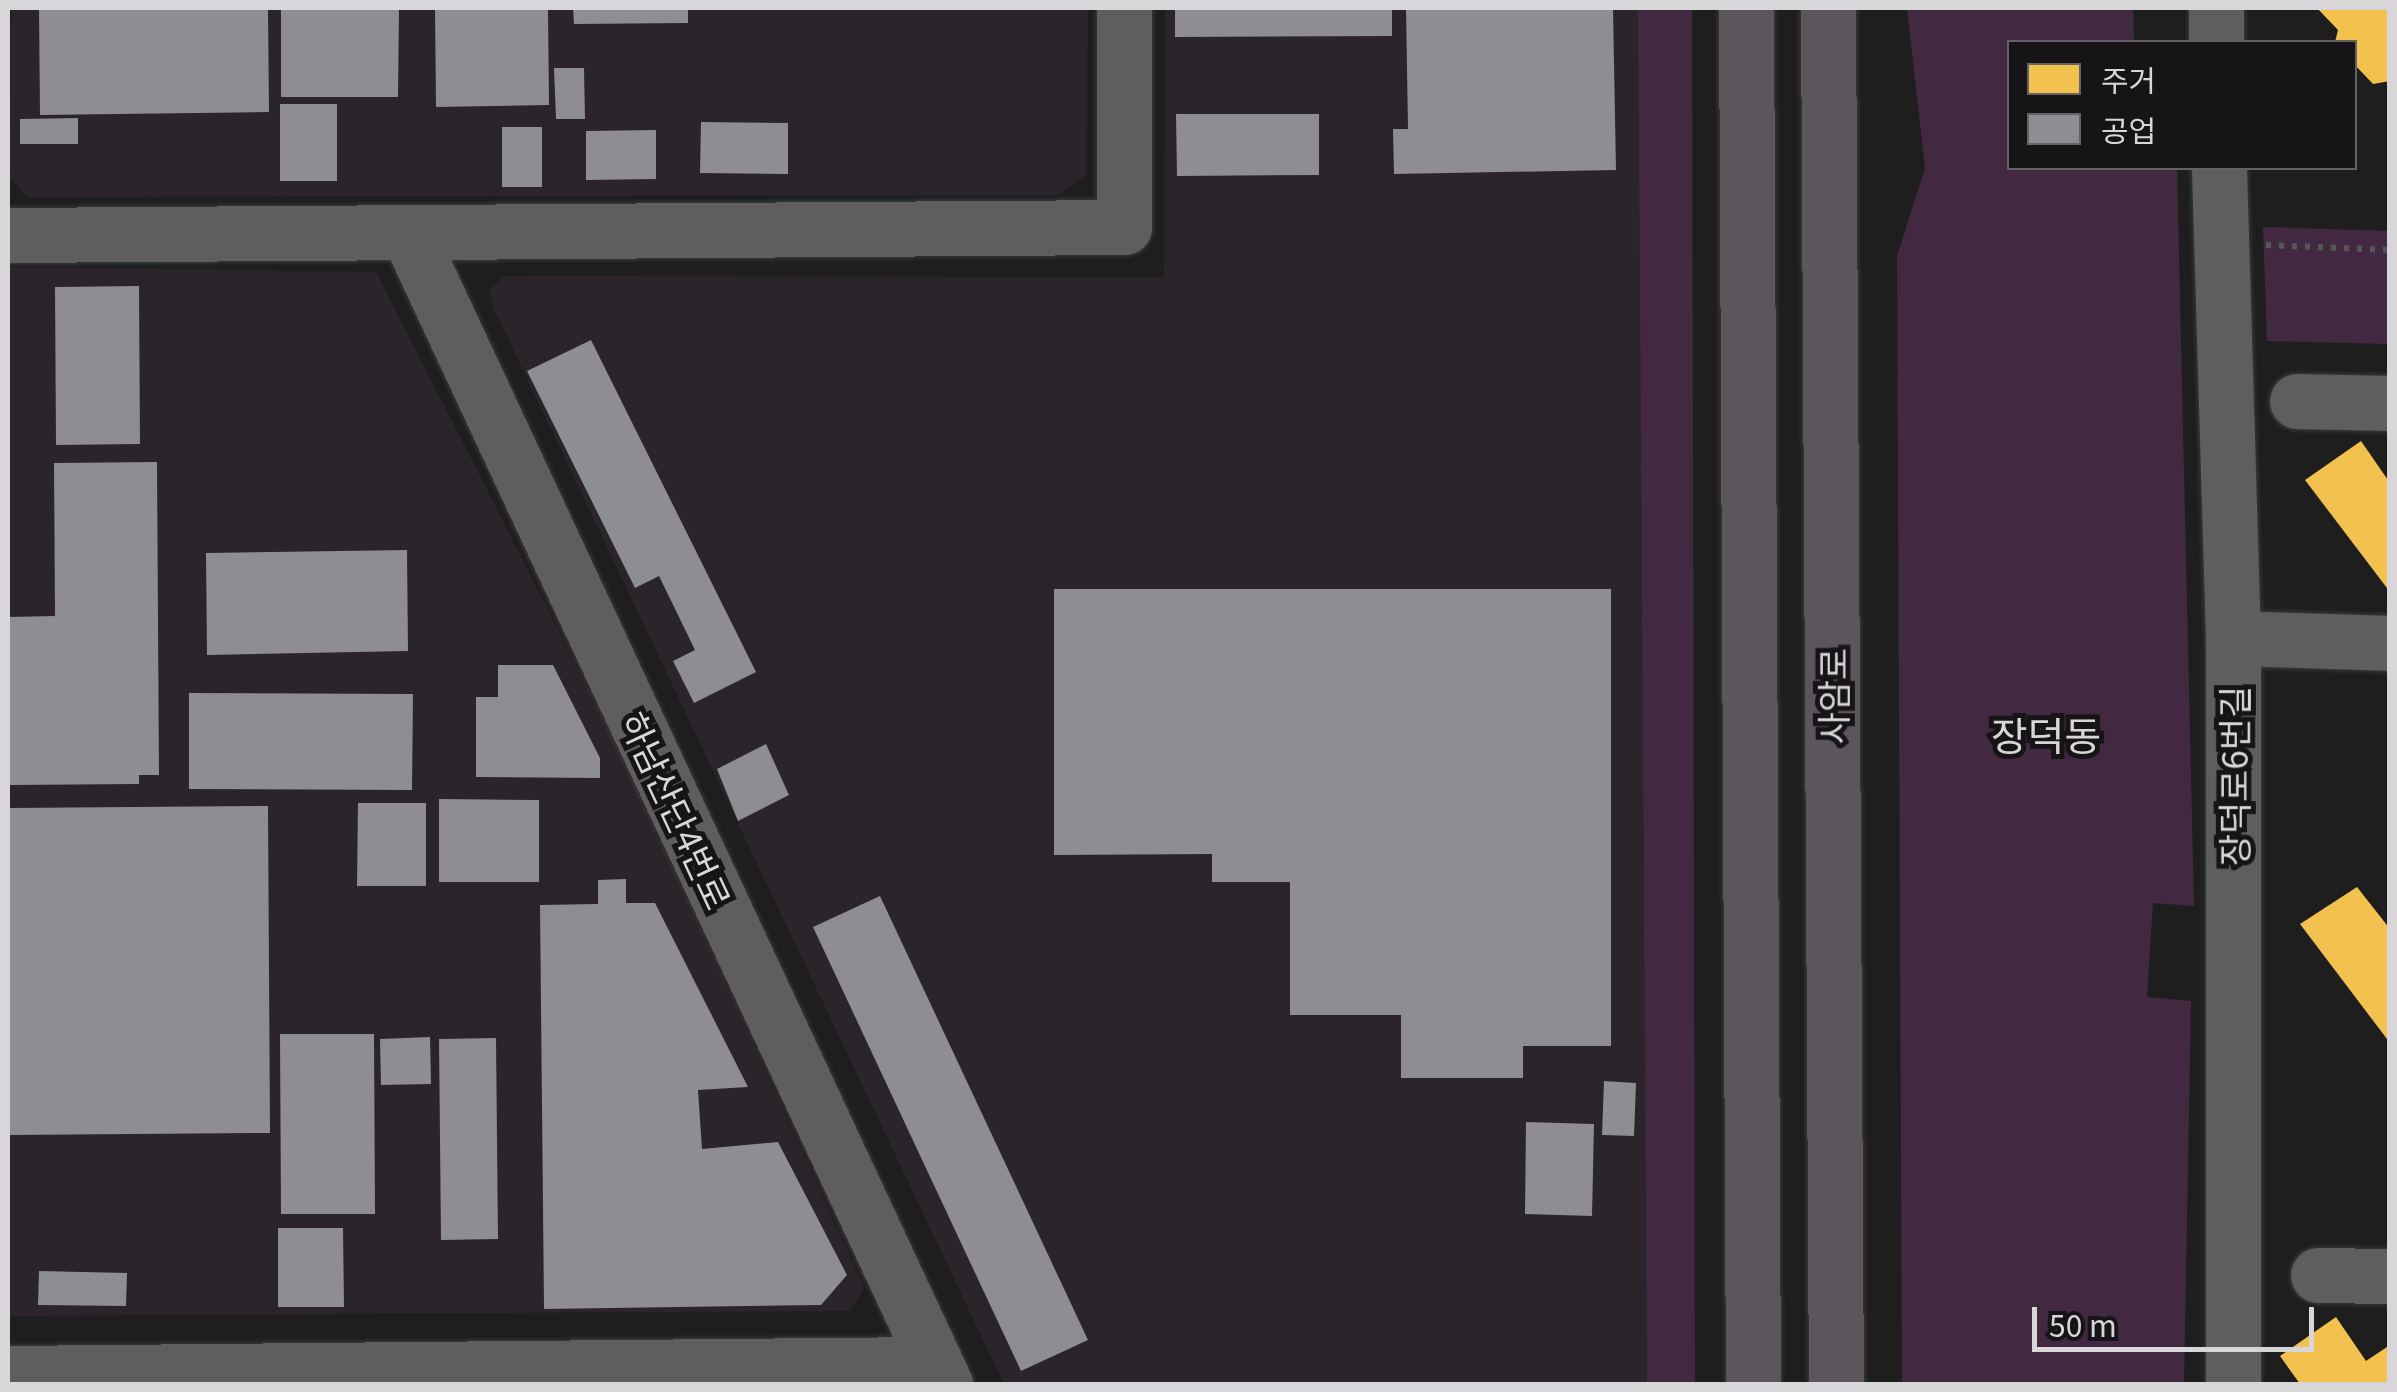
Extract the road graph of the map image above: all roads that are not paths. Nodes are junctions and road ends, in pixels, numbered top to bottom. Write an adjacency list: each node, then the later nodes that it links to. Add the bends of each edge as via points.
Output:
1 (1124, 8): 8 (street, via 1124,226)
2 (1746, 8): 17 (main road)
3 (1828, 8): 18 (main road, 사암로)
4 (2216, 8): 5 (street)
5 (2216, 40)
6 (2219, 170): 11 (street, 장덕로6번길)
7 (8, 236): 8 (street)
8 (410, 237): 16 (street, 하남산단4번로)
9 (2297, 401): 10 (street)
10 (2390, 403)
11 (2233, 638): 12 (street); 19 (street, 장덕로6번길)
12 (2390, 643)
13 (2318, 1275): 14 (street)
14 (2390, 1276)
15 (8, 1373): 16 (street)
16 (940, 1374)
17 (1753, 1384)
18 (1836, 1384)
19 (2232, 1384)

